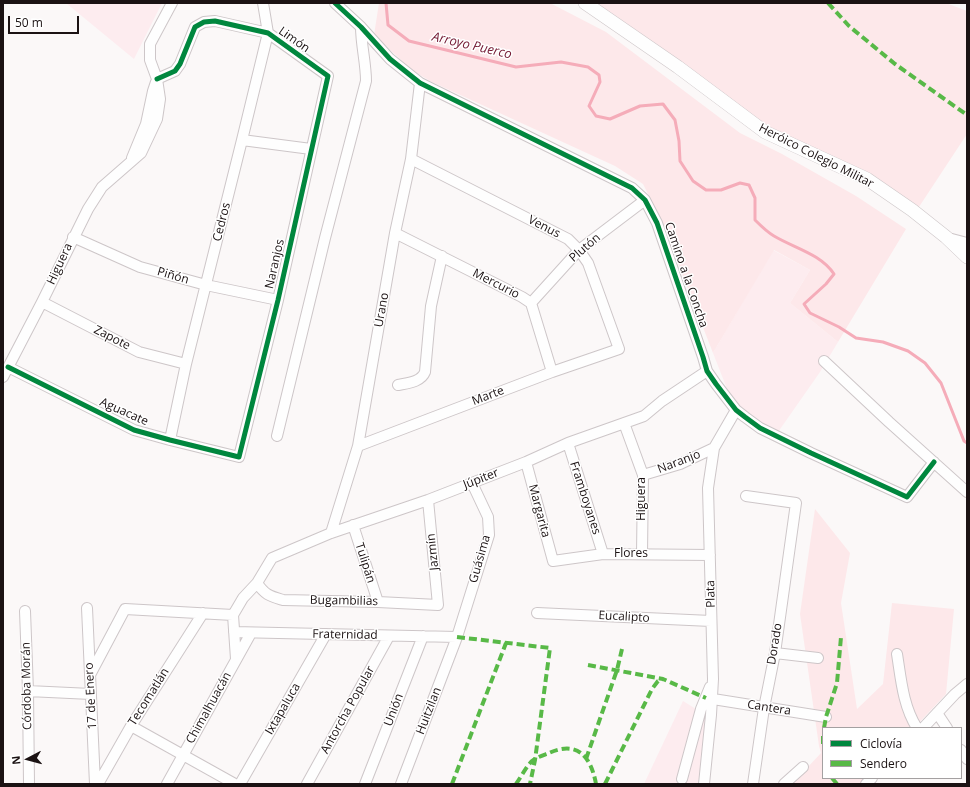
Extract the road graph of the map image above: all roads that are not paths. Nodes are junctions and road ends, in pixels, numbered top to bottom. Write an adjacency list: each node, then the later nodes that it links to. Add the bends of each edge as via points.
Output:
1 (172, 3): 8 (street, Higuera, via 150,44 150,60)
2 (263, 3): 6 (street, Cedros)
3 (335, 3): 5 (street, Camino a la Concha)
4 (585, 3): 16 (street, Heróico Colegio Militar, via 678,67 764,132 867,179)
5 (361, 27): 9 (street, Camino a la Concha, via 390,59); 35 (street, via 366,81)
6 (268, 33): 7 (street, Limón); 8 (street, Limón, via 215,21 204,22 195,27 175,71); 10 (street, Cedros)
7 (328, 76): 11 (street, Naranjos)
8 (157, 79): 15 (street, Higuera, via 160,99 157,118 141,154 102,187)
9 (420, 83): 12 (street, Urano); 13 (street, Camino a la Concha, via 632,188)
10 (242, 140): 11 (street); 21 (street, Cedros)
11 (311, 149): 22 (street, Naranjos)
12 (411, 159): 14 (street, Urano); 18 (street, Venus, via 568,239)
13 (645, 200): 18 (street, Plutón); 29 (street, Camino a la Concha, via 657,223)
14 (396, 233): 19 (street, Mercurio); 38 (street, Urano)
15 (73, 237): 21 (street, Piñón, via 140,267); 23 (street, Higuera)
16 (946, 237): 17 (street); 20 (street, Heróico Colegio Militar)
17 (967, 243)
18 (579, 250): 24 (street, Plutón); 25 (street, Venus, via 588,263)
19 (442, 256): 24 (street, Mercurio); 32 (street, via 431,306 425,372 418,380)
20 (967, 257)
21 (206, 286): 22 (street, Piñón); 27 (street, Cedros)
22 (278, 300): 40 (street, Naranjos)
23 (42, 302): 27 (street, Zapote, via 139,352); 28 (street, Higuera)
24 (531, 303): 30 (street, Mercurio)
25 (619, 349): 30 (street, Marte)
26 (824, 361): 42 (street)
27 (186, 364): 36 (street, Cedros)
28 (8, 367): 31 (street, Higuera); 36 (street, Aguacate, via 134,430)
29 (707, 371): 33 (street, Camino a la Concha); 34 (street, Júpiter, via 644,416)
30 (552, 372): 38 (street, Marte)
31 (3, 377)
32 (398, 385)
33 (736, 410): 39 (street, Plata); 42 (street, Camino a la Concha, via 760,428 907,497)
34 (624, 423): 37 (street, Júpiter); 43 (street, Higuera)
35 (277, 436)
36 (170, 440): 40 (street, Aguacate)
37 (568, 443): 41 (street, Júpiter); 50 (street, Framboyanes)
38 (358, 446): 49 (street, Urano)
39 (714, 448): 43 (street, Naranjo, via 680,464); 52 (street, Plata, via 708,488)
40 (239, 457)
41 (526, 462): 44 (street, Júpiter); 53 (street, Margarita)
42 (934, 462): 45 (street)
43 (644, 475): 51 (street, Higuera)
44 (472, 483): 47 (street, Júpiter); 68 (street, Guásima, via 488,517 489,535)
45 (967, 492)
46 (746, 496): 69 (street, Dorado, via 796,503)
47 (428, 500): 48 (street, Júpiter); 56 (street, Jazmín)
48 (353, 525): 49 (street, Júpiter); 55 (street, Tulipán)
49 (331, 533): 54 (street, Júpiter, via 272,558)
50 (603, 554): 51 (street, Flores); 53 (street, Flores)
51 (642, 554): 52 (street, Flores)
52 (710, 555): 62 (street, Plata)
53 (553, 561)
54 (257, 583): 55 (street, Bugambilias, via 262,592 284,600); 61 (street, Júpiter, via 243,598)
55 (378, 602): 56 (street, Bugambilias)
56 (438, 605)
57 (87, 608): 73 (street, 17 de Enero)
58 (25, 611): 76 (street, Córdoba Morán)
59 (203, 613): 61 (street); 73 (street, via 125,608); 82 (street, Tecomatlán)
60 (537, 613): 62 (street, Eucalipto)
61 (233, 615): 63 (street)
62 (711, 621): 74 (street, Plata)
63 (234, 632): 64 (street, Fraternidad); 72 (street)
64 (251, 633): 65 (street, Fraternidad); 72 (street, Chimalhuacán)
65 (326, 634): 66 (street, Fraternidad); 94 (street, Ixtapaluca)
66 (389, 636): 67 (street, Fraternidad); 95 (street, Antorcha Popular)
67 (423, 636): 68 (street, Fraternidad); 96 (street, Unión)
68 (456, 637): 97 (street, Huitzilan)
69 (774, 652): 71 (street); 79 (street, Dorado)
70 (897, 654): 83 (street, via 903,694)
71 (818, 658)
72 (236, 659): 86 (street, Chimalhuacán)
73 (90, 675): 77 (street, 17 de Enero)
74 (713, 679): 78 (street, Plata); 88 (street)
75 (967, 684): 80 (street)
76 (28, 691): 77 (street); 89 (street, Córdoba Morán)
77 (91, 694): 90 (street, 17 de Enero)
78 (712, 699): 79 (street, Cantera); 98 (street, Plata)
79 (764, 708): 81 (street, Cantera); 99 (street, Dorado)
80 (937, 713): 84 (street); 85 (street)
81 (826, 717)
82 (131, 726): 86 (street); 91 (street, Tecomatlán)
83 (916, 727)
84 (924, 727)
85 (946, 727)
86 (183, 755): 92 (street, Chimalhuacán); 93 (street)
87 (804, 766): 100 (street)
88 (682, 779)
89 (29, 784)
90 (95, 784)
91 (98, 784)
92 (167, 784)
93 (235, 784)
94 (240, 784)
95 (307, 784)
96 (365, 784)
97 (401, 784)
98 (704, 784)
99 (753, 784)
100 (784, 784)

